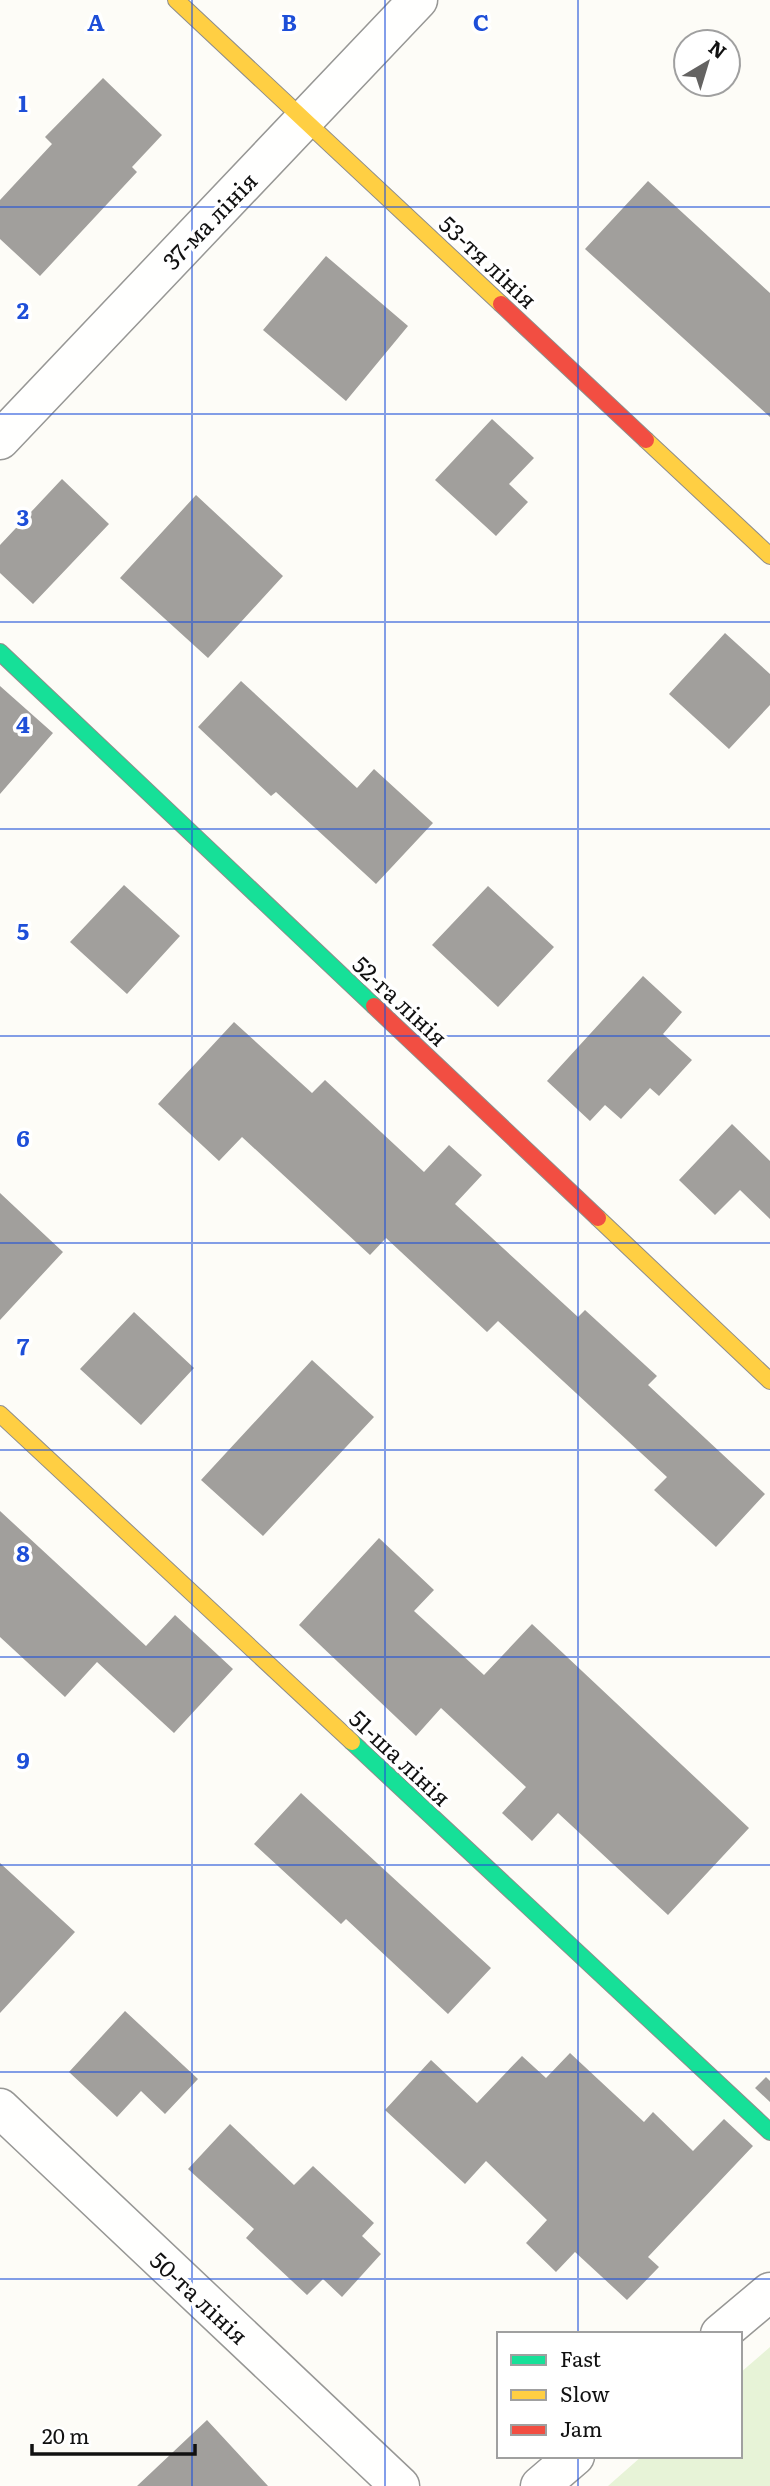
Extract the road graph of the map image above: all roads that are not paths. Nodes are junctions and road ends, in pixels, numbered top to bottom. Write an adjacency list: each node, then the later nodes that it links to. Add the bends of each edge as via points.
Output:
1 (176, 0): 3 (street, 53-тя лінія)
2 (418, 0): 3 (street, 37-ма лінія)
3 (305, 120): 4 (street, 37-ма лінія); 5 (street, 53-тя лінія)
4 (0, 440)
5 (770, 556)
6 (0, 652): 7 (street, 52-га лінія)
7 (770, 1381)
8 (0, 1414): 10 (street, 51-ша лінія)
9 (0, 2108): 14 (street, 50-та лінія)
10 (770, 2132)
11 (770, 2292): 12 (street)
12 (722, 2332)
13 (573, 2458): 15 (street)
14 (400, 2486)
15 (540, 2486)

